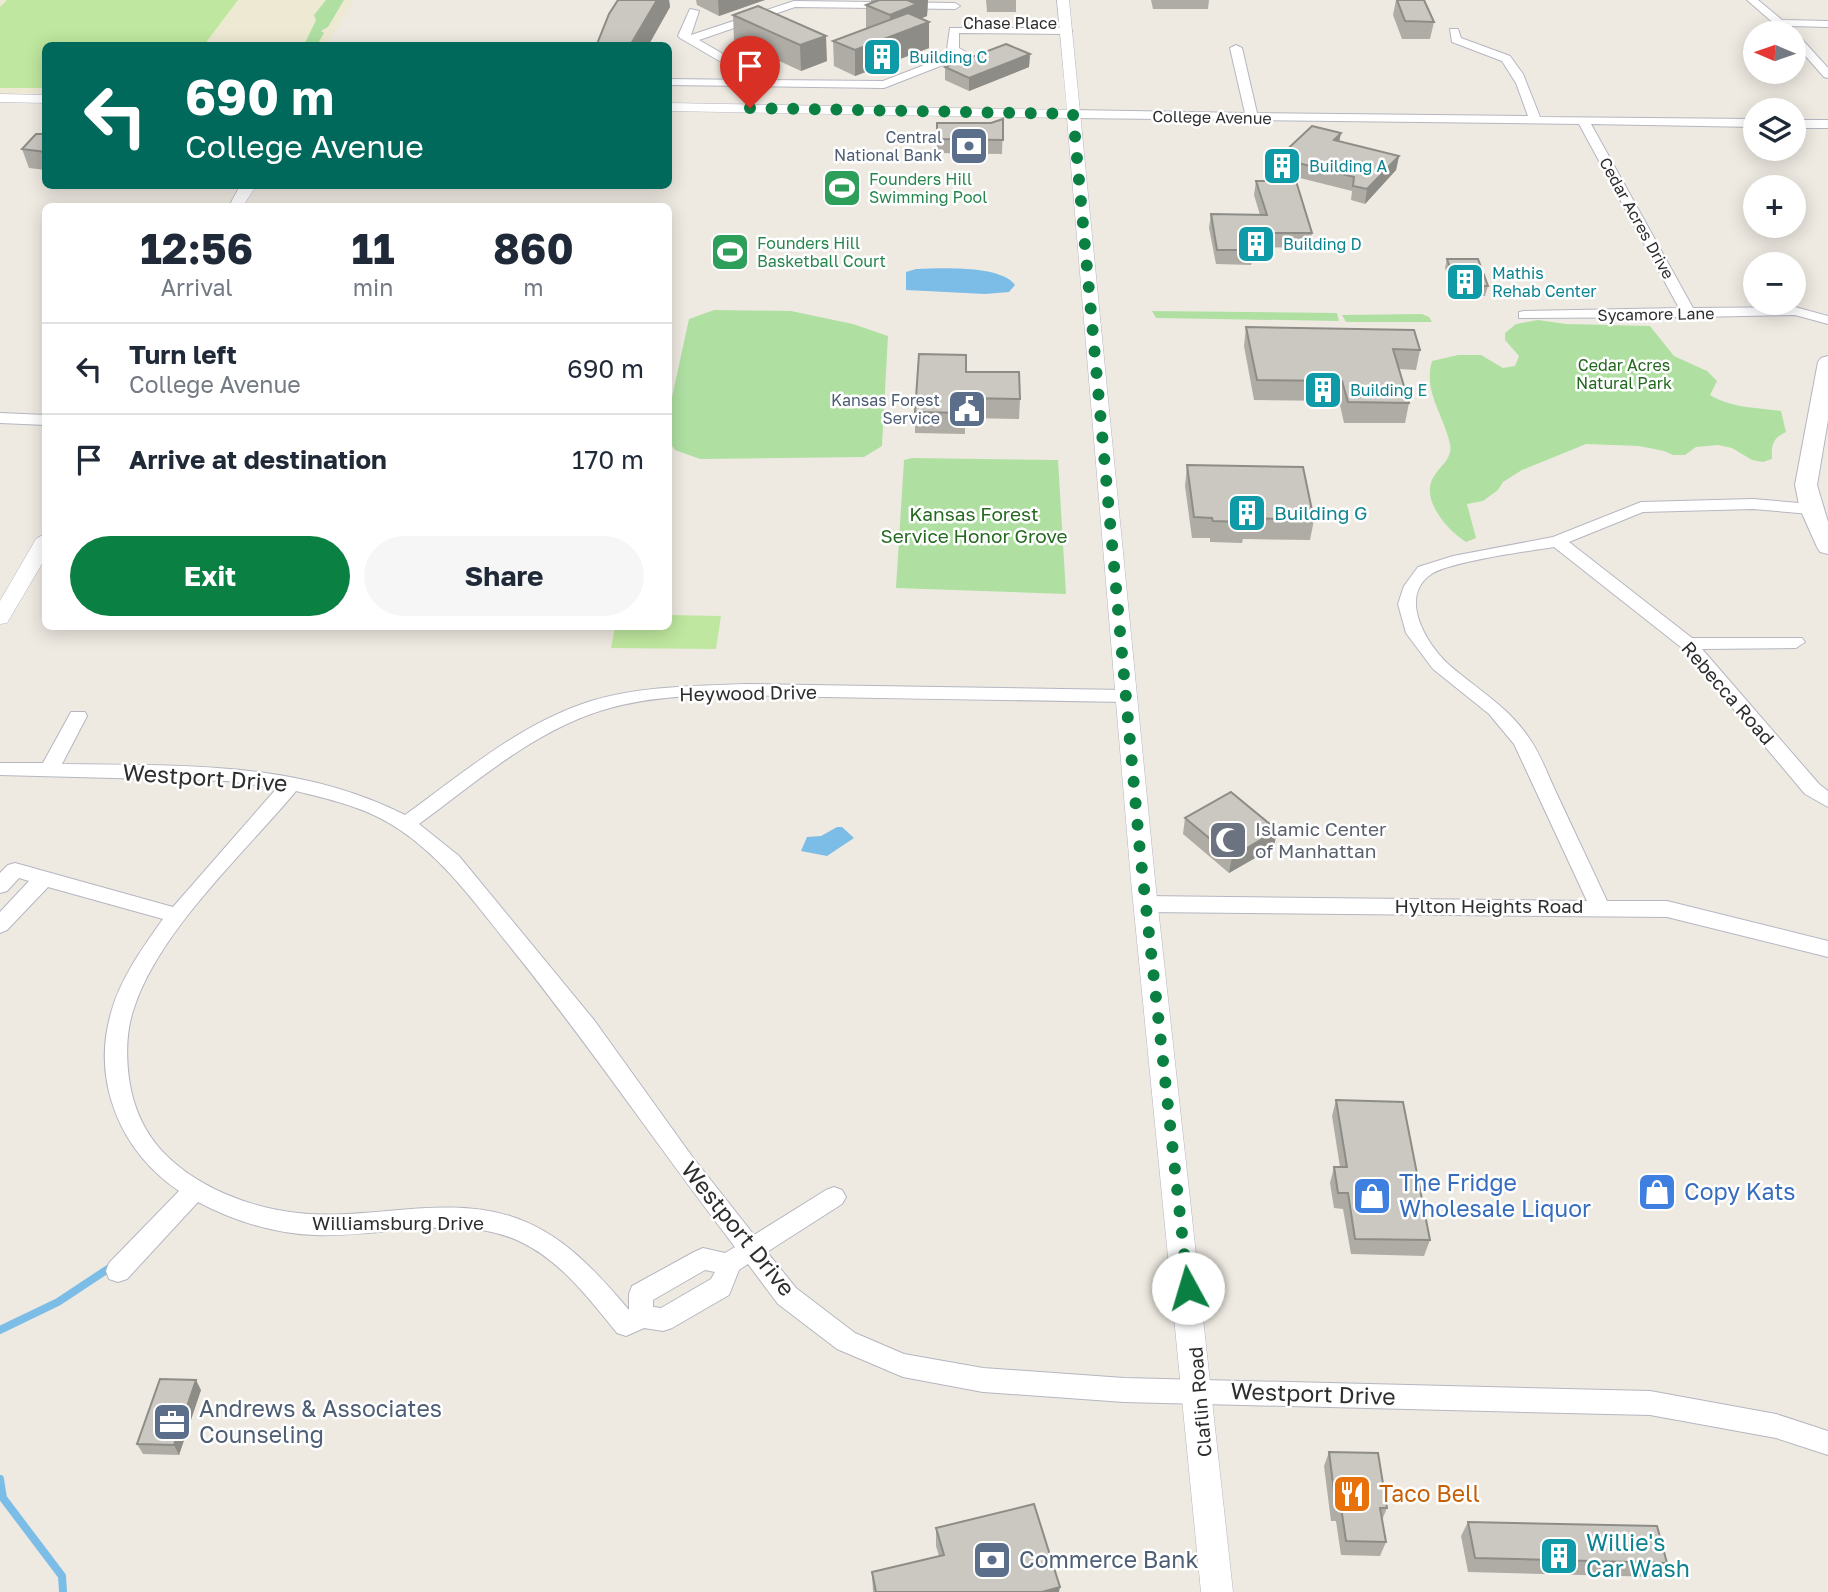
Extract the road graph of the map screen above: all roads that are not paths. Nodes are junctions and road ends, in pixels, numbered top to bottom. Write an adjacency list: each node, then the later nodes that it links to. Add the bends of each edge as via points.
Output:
1 (1063, 0): 8 (street, Claflin Road)
2 (1752, 0): 5 (street)
3 (955, 6): 10 (street, via 794,4)
4 (694, 11): 10 (street, via 684,35)
5 (1780, 21)
6 (1806, 24): 7 (street)
7 (1828, 24)
8 (1066, 27): 15 (street, Chase Place, via 954,26 953,49 961,54 884,85); 19 (street, Claflin Road)
9 (1454, 31): 21 (street, via 1457,40 1501,55 1512,64)
10 (688, 40): 15 (street)
11 (1236, 48): 20 (street)
12 (1806, 50): 13 (street)
13 (1828, 75)
14 (672, 82): 15 (street)
15 (767, 83)
16 (0, 98): 17 (street)
17 (42, 99)
18 (672, 107): 19 (street, College Avenue)
19 (1073, 114): 20 (street, College Avenue); 39 (street, Claflin Road)
20 (1252, 118): 21 (street, College Avenue)
21 (1535, 120): 22 (street, College Avenue)
22 (1583, 121): 23 (street, College Avenue); 26 (street, Cedar Acres Drive)
23 (1743, 123)
24 (1806, 124): 25 (street)
25 (1828, 124)
26 (1690, 314): 27 (street, Sycamore Lane); 28 (street, Sycamore Lane, via 1795,311)
27 (1524, 316)
28 (1828, 320)
29 (1828, 362): 32 (main road, via 1807,466)
30 (0, 418): 31 (street)
31 (42, 420)
32 (1811, 509): 33 (street, via 1753,504 1642,507); 35 (main road)
33 (1557, 541): 38 (street, Rebecca Road); 49 (street, via 1494,551 1424,571 1412,586 1408,615 1415,633 1439,665 1495,710 1521,741)
34 (42, 546): 36 (street)
35 (1828, 547)
36 (0, 618)
37 (1796, 642): 38 (street)
38 (1688, 644): 44 (street, Rebecca Road, via 1812,789)
39 (1125, 696): 45 (street, Heywood Drive, via 745,690 629,700 595,707 526,739); 48 (street, Claflin Road)
40 (78, 716): 42 (street)
41 (0, 769): 42 (street, Westport Drive)
42 (49, 770): 43 (street, Westport Drive, via 227,774)
43 (292, 783): 45 (street, Westport Drive, via 361,802); 50 (street, Williamsburg Drive)
44 (1828, 800)
45 (406, 824): 55 (street, Westport Drive, via 452,861 586,1026 683,1162)
46 (43, 879): 47 (street, via 15,870); 50 (street); 51 (street)
47 (0, 886)
48 (1145, 904): 49 (street, Hylton Heights Road); 59 (street, Claflin Road)
49 (1600, 907): 52 (street, Hylton Heights Road, via 1667,909)
50 (178, 916): 53 (street, Williamsburg Drive, via 141,968 126,1001 115,1045 119,1094 134,1129 145,1149)
51 (0, 925)
52 (1828, 949)
53 (195, 1191): 57 (street); 58 (street, Williamsburg Drive, via 233,1208 315,1225 482,1219 530,1234 582,1271 626,1325)
54 (834, 1197): 55 (street, Williamsburg Drive)
55 (753, 1248): 56 (street, Williamsburg Drive); 59 (street, Westport Drive, via 787,1296 846,1340 903,1365 983,1380)
56 (728, 1264): 58 (street, Williamsburg Drive, via 720,1287 663,1320); 58 (street, via 703,1259 641,1294)
57 (117, 1271)
58 (641, 1316)
59 (1199, 1391): 60 (street, Westport Drive, via 1650,1403 1776,1426); 61 (street, Claflin Road)
60 (1828, 1443)
61 (1217, 1592)

